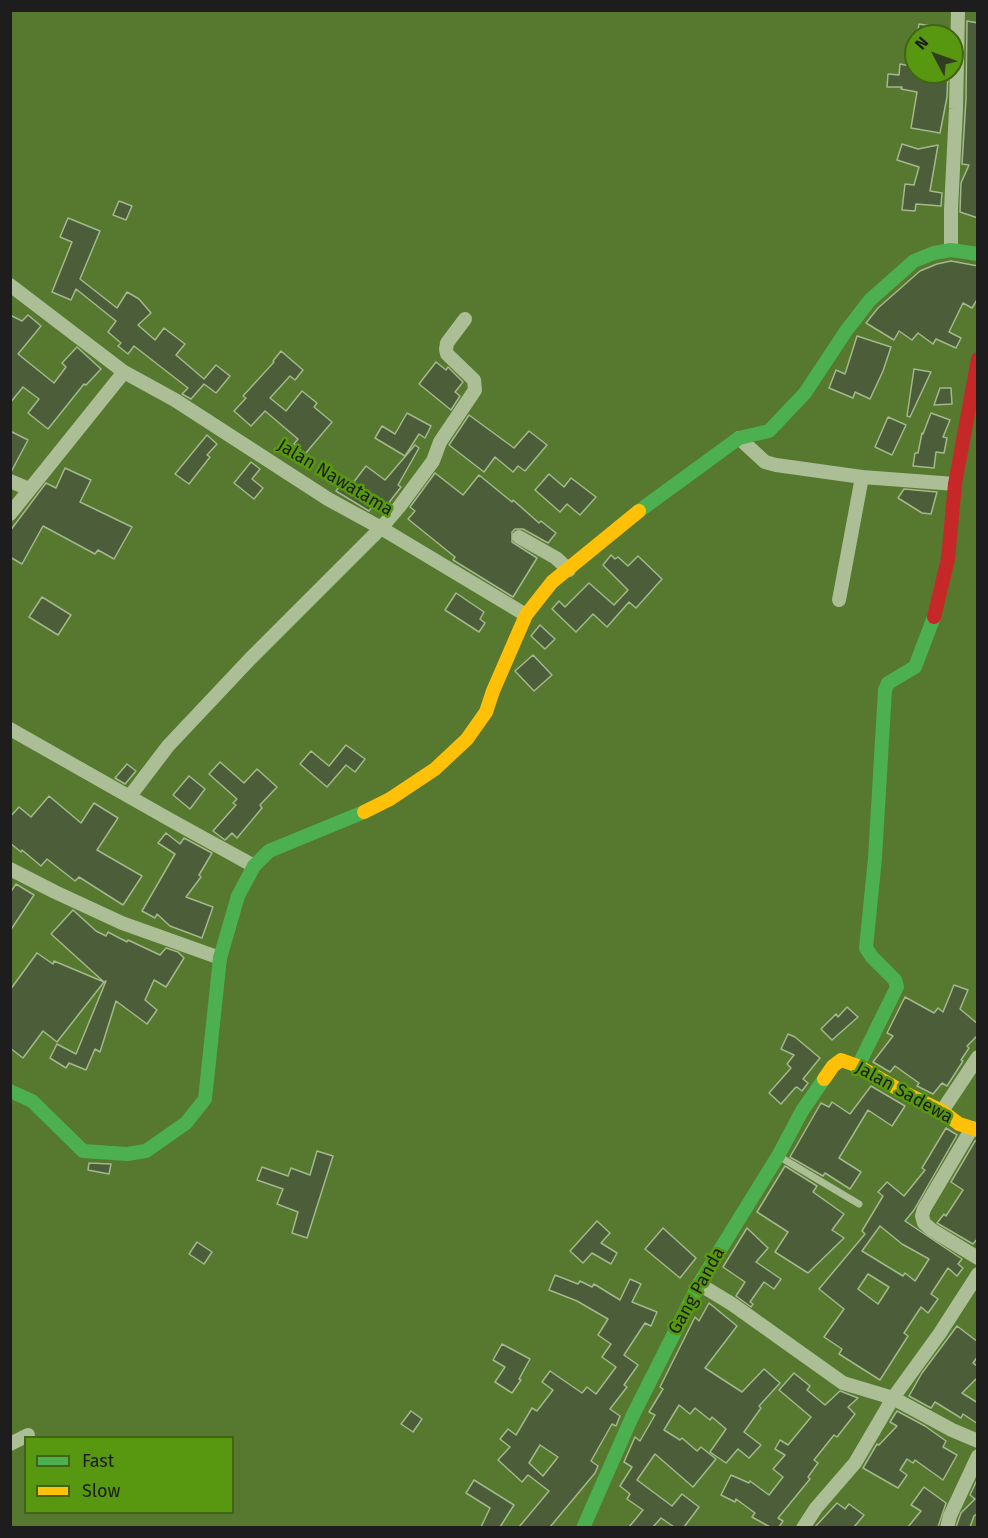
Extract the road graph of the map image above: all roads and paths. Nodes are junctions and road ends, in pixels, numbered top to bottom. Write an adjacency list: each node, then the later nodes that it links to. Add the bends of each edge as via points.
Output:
1 (958, 10): 2 (street)
2 (951, 250): 3 (street); 8 (street, via 914,261 895,277 858,315 788,413 769,430)
3 (978, 254)
4 (10, 285): 7 (street, Jalan Nawatama)
5 (465, 318): 14 (street, via 446,349 474,380 475,390 440,442 433,461)
6 (978, 359): 11 (street)
7 (124, 372): 12 (street); 14 (street, Jalan Nawatama)
8 (739, 438): 9 (street, via 765,462); 16 (street, via 628,519)
9 (862, 477): 11 (street); 17 (street)
10 (10, 481): 12 (street)
11 (955, 484): 26 (street, via 948,560 932,626 915,667 888,683 885,690 866,948 897,987)
12 (29, 489): 13 (street)
13 (10, 514)
14 (381, 528): 18 (street, Jalan Nawatama); 20 (street, via 168,746)
15 (519, 537): 16 (street)
16 (569, 570): 18 (street, via 552,582)
17 (839, 600)
18 (526, 615): 21 (street, via 486,712 468,738 435,769 390,799 269,851)
19 (10, 729): 20 (street)
20 (130, 796): 21 (street)
21 (255, 866): 23 (street, via 238,896)
22 (10, 869): 23 (street, via 122,923)
23 (220, 958): 27 (street, via 205,1099 186,1123 146,1151 127,1154 83,1150 32,1101)
24 (978, 1057): 28 (street)
25 (832, 1066): 26 (street, Jalan Sadewa, via 841,1060); 30 (street, Gang Panda)
26 (858, 1066): 28 (street, Jalan Sadewa)
27 (10, 1091)
28 (942, 1111): 29 (street, Jalan Sadewa, via 959,1124)
29 (975, 1129): 32 (street, via 922,1216 932,1230)
30 (778, 1156): 31 (lane); 34 (street, Gang Panda)
31 (859, 1204)
32 (978, 1258)
33 (978, 1274): 35 (street)
34 (699, 1284): 35 (street, via 843,1383); 40 (street, Gang Panda, via 632,1417)
35 (893, 1398): 37 (street); 41 (street, via 855,1463)
36 (24, 1437): 38 (street)
37 (978, 1441)
38 (10, 1444)
39 (978, 1456): 42 (street)
40 (583, 1527)
41 (803, 1527)
42 (947, 1527)

